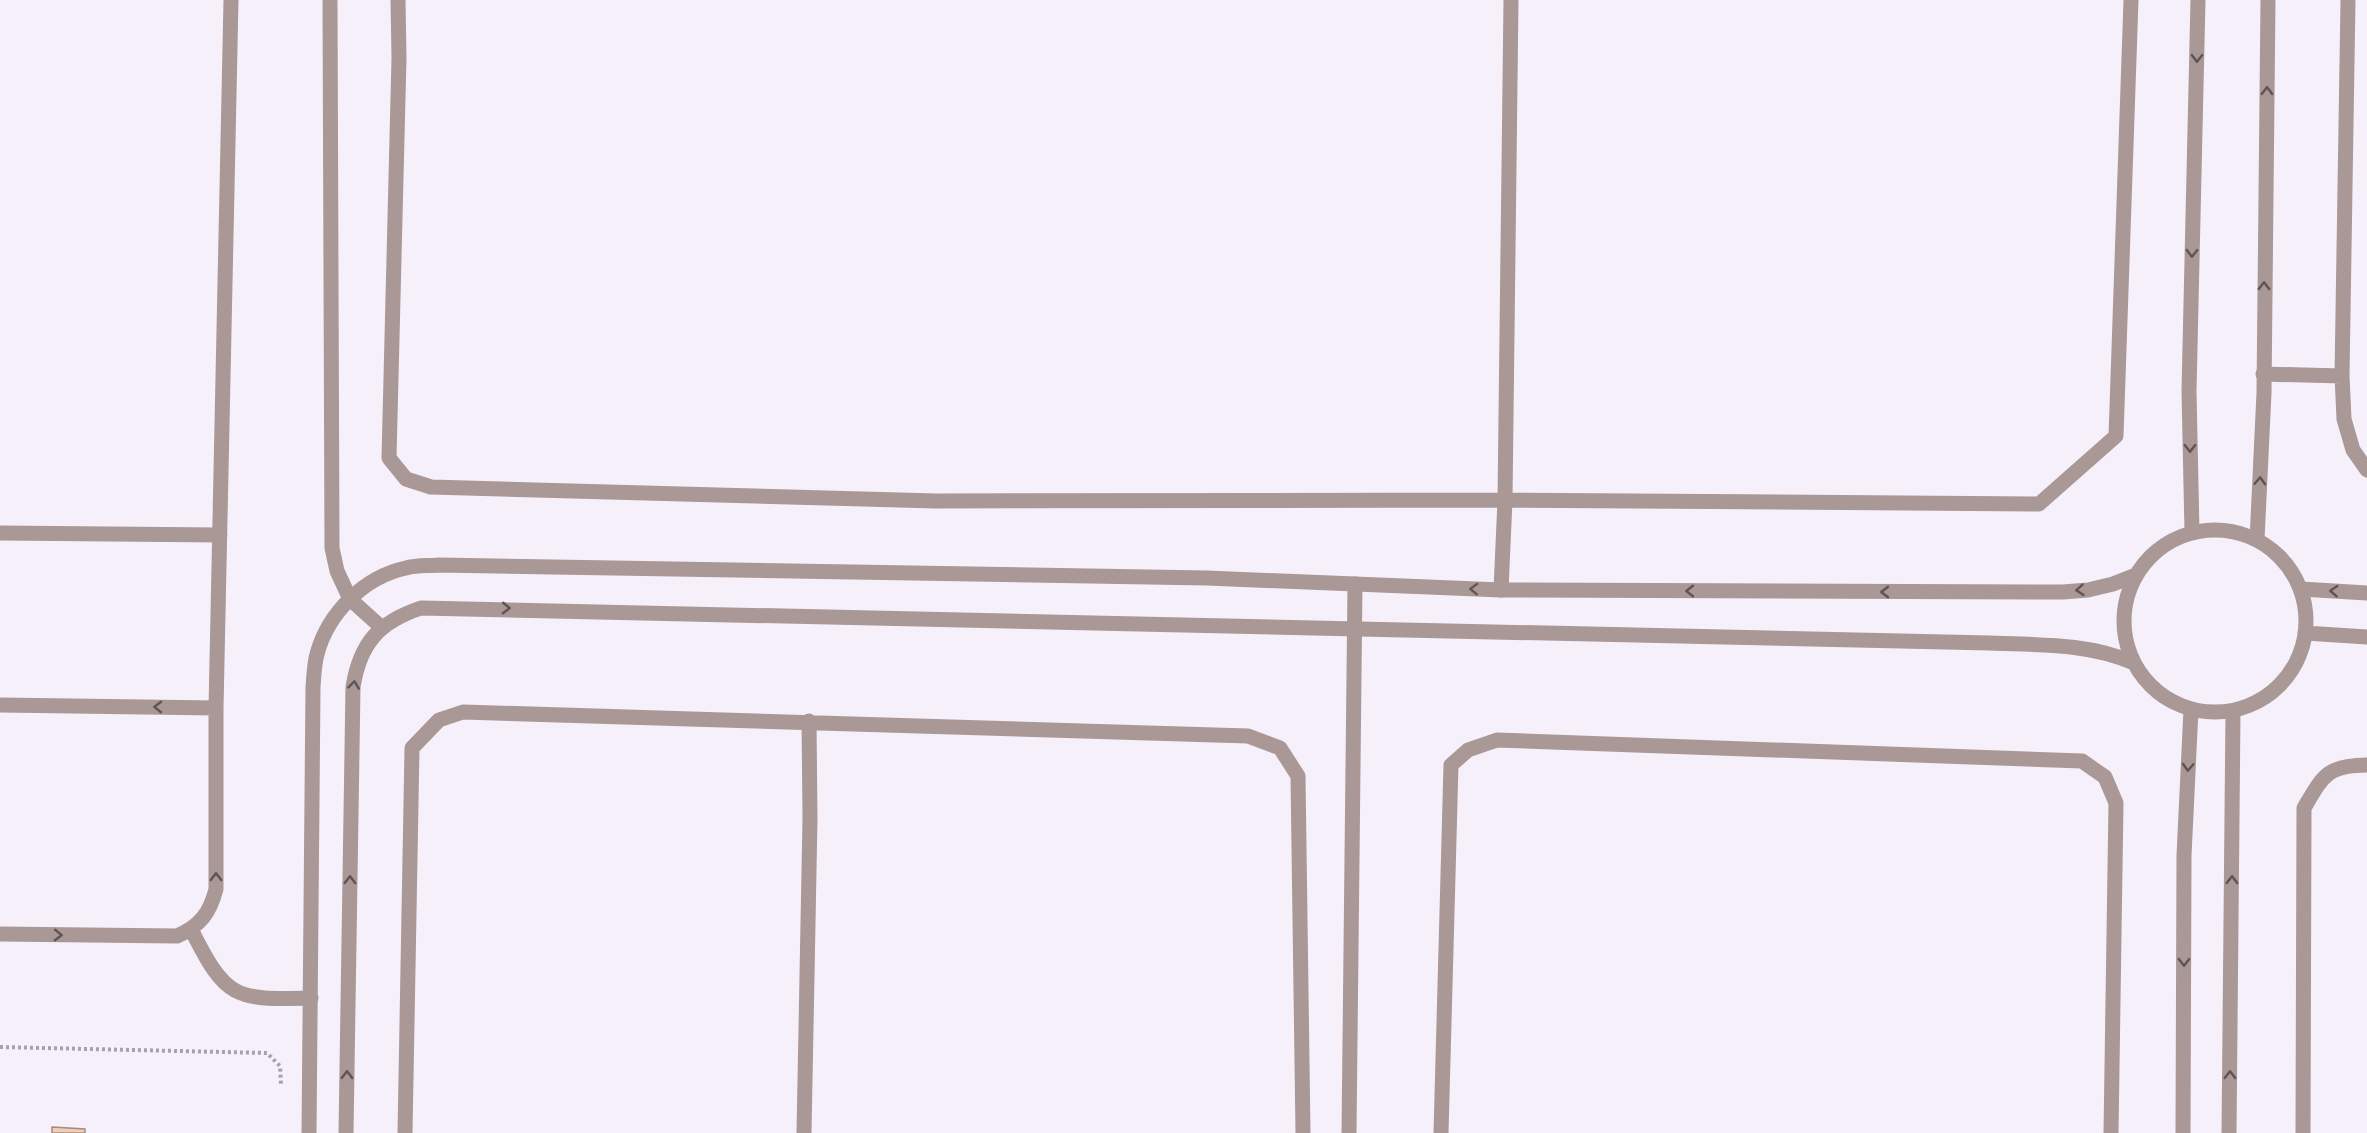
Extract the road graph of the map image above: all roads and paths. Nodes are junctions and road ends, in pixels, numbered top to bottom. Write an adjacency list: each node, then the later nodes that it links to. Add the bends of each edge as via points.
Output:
1 (231, 0): 15 (street)
2 (330, 0): 22 (street, via 331,525 337,572)
3 (398, 0): 12 (street, via 389,458 406,479 431,487 936,501)
4 (1511, 0): 12 (street)
5 (2131, 0): 12 (street, via 2116,436 2039,504)
6 (2198, 0): 13 (street, one-way to 13, via 2188,391)
7 (2268, 0): 9 (street, one-way to 7)
8 (2348, 0): 10 (street)
9 (2264, 374): 10 (street); 16 (street, one-way to 9)
10 (2342, 376): 11 (street, via 2344,419 2353,450)
11 (2367, 470)
12 (1505, 500): 20 (street)
13 (2192, 532): 16 (street, via 2225,530); 17 (street, via 2170,541)
14 (0, 533): 15 (street)
15 (220, 535): 29 (street)
16 (2257, 540): 19 (street, via 2275,552)
17 (2136, 575): 20 (street, one-way to 20, via 2088,590 2063,592); 27 (street, via 2124,619)
18 (1355, 584): 20 (street, one-way to 18); 22 (street, via 439,565 406,568 376,579); 24 (street)
19 (2301, 589): 21 (street, one-way to 19); 25 (street)
20 (1501, 590)
21 (2367, 593)
22 (350, 598): 23 (street); 36 (street, via 330,624 321,644 313,687)
23 (381, 627): 24 (street, one-way to 24, via 421,608 444,607); 40 (street, one-way to 23, via 353,687 357,665)
24 (1356, 630): 27 (street, via 1990,643 2082,647); 44 (street)
25 (2306, 633): 26 (street); 31 (street, via 2300,655 2274,692)
26 (2367, 637)
27 (2134, 663): 30 (street, via 2158,692)
28 (0, 705): 29 (street, one-way to 28)
29 (216, 708): 34 (street, one-way to 29, via 204,919 216,889)
30 (2191, 709): 31 (street); 47 (street, one-way to 47, via 2184,856)
31 (2233, 711): 48 (street, one-way to 31)
32 (809, 721): 41 (street, via 463,712 439,720 412,748); 42 (street); 43 (street, via 1248,736 1280,748 1298,776)
33 (2367, 765): 49 (street, via 2348,765 2323,777 2304,808)
34 (191, 929): 35 (street, one-way to 34, via 161,937 177,936); 36 (street, via 208,963 232,990 248,997)
35 (0, 934)
36 (311, 999): 39 (street)
37 (0, 1047): 38 (path, via 267,1053 280,1066)
38 (281, 1088)
39 (309, 1133)
40 (346, 1133)
41 (405, 1133)
42 (804, 1133)
43 (1303, 1133)
44 (1349, 1133)
45 (1441, 1133): 46 (street, via 1451,765 1468,750 1497,740 2082,761 2105,777 2116,803)
46 (2111, 1133)
47 (2183, 1133)
48 (2229, 1133)
49 (2303, 1133)

